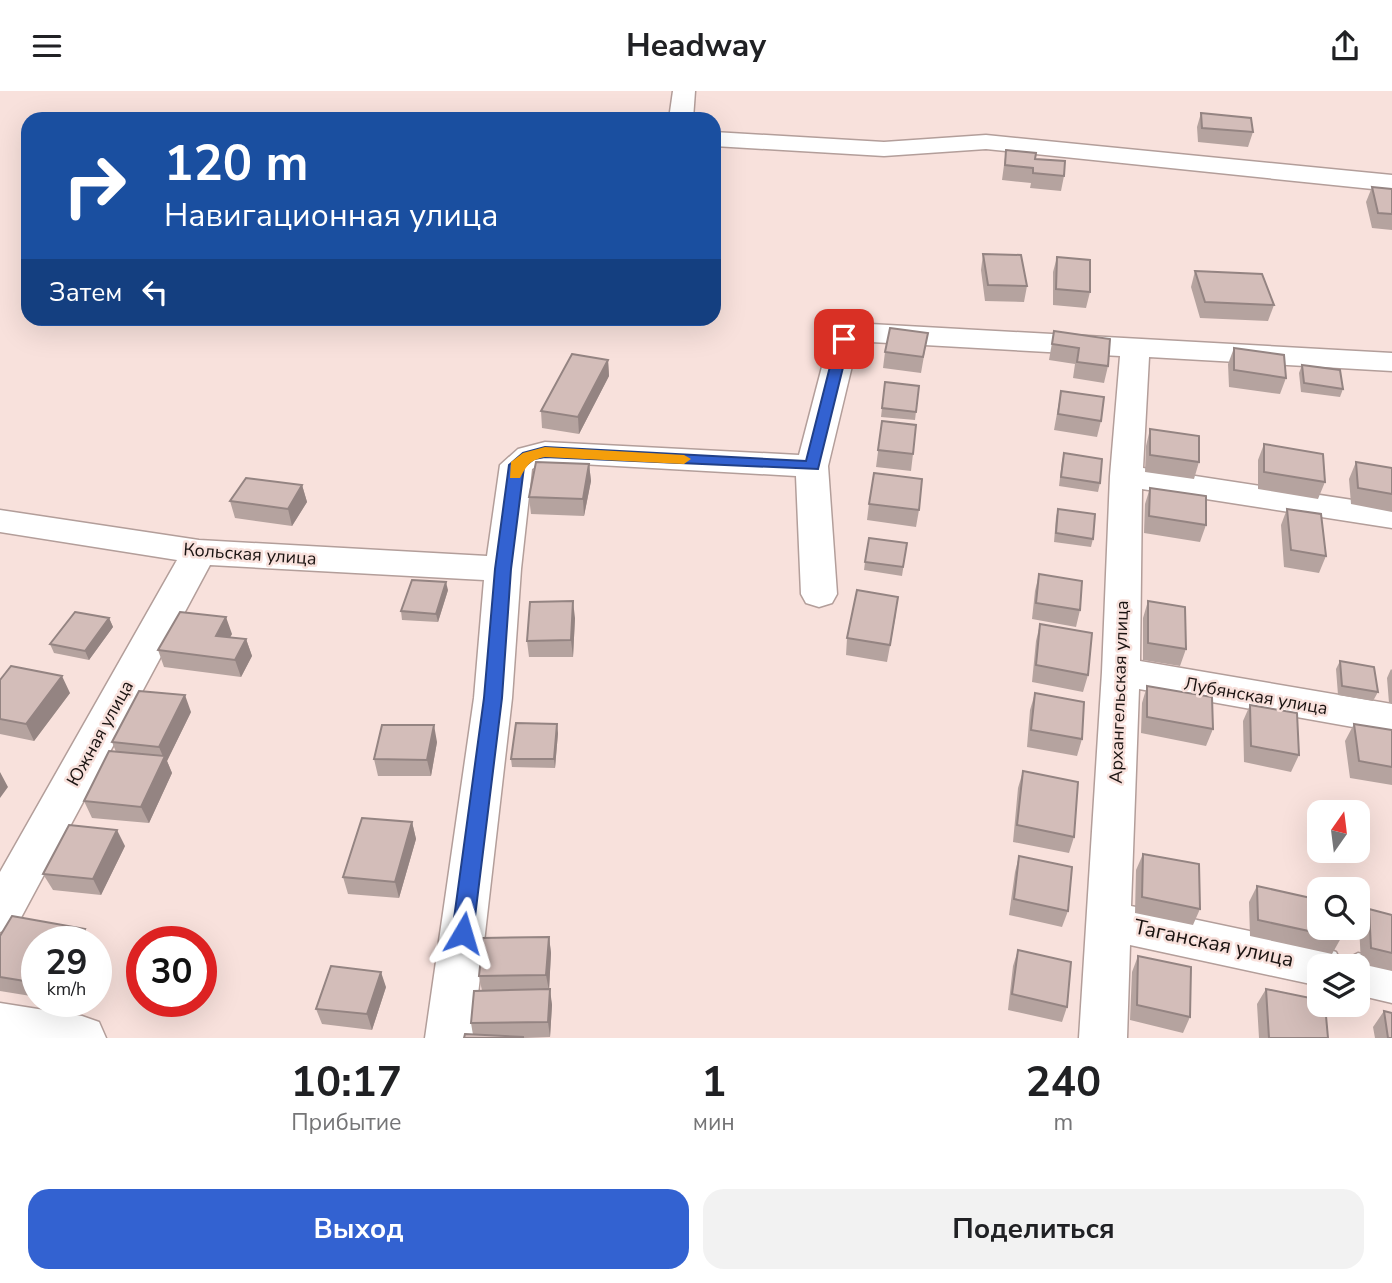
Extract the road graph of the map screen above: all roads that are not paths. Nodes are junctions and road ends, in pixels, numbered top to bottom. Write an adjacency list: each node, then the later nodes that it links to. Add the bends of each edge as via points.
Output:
1 (684, 91): 2 (street)
2 (682, 112)
3 (721, 139): 4 (street, via 884,149 986,142)
4 (1392, 183)
5 (1135, 347): 6 (street); 7 (street, via 870,333 844,339); 8 (street, Архангельская улица)
6 (1392, 362)
7 (813, 466): 12 (street, via 545,452 529,456 516,465); 13 (street)
8 (1126, 476): 9 (street); 14 (street, Архангельская улица)
9 (1392, 517)
10 (0, 521): 11 (street, Кольская улица)
11 (200, 552): 12 (street, Кольская улица); 16 (street, Южная улица)
12 (503, 569): 23 (street, via 493,698)
13 (819, 594)
14 (1121, 672): 15 (street, Лубянская улица); 17 (street, Архангельская улица)
15 (1392, 719)
16 (0, 913)
17 (1108, 921): 18 (street, Таганская улица); 24 (street, Архангельская улица)
18 (1307, 963)
19 (1370, 977): 20 (street)
20 (1392, 982)
21 (0, 1025): 22 (street)
22 (82, 1038)
23 (449, 1038)
24 (1103, 1038)

